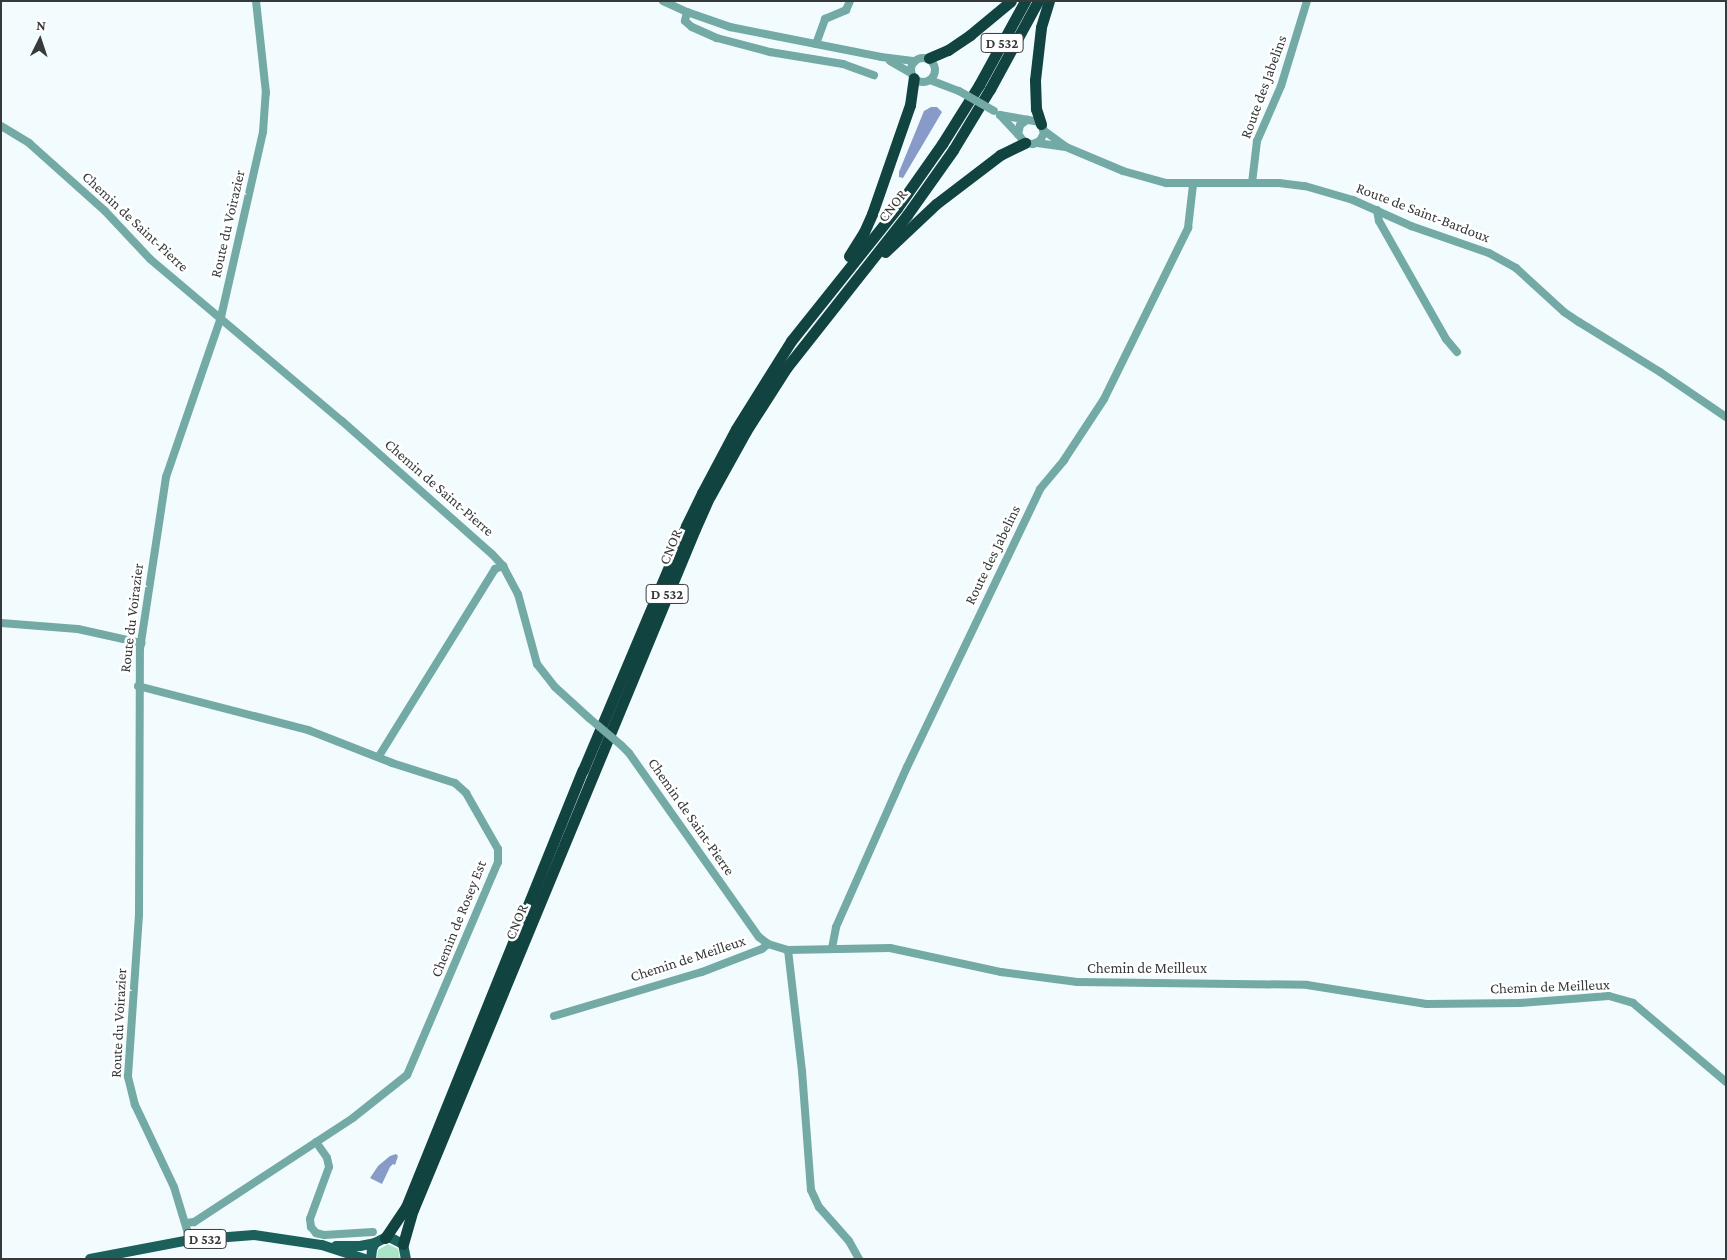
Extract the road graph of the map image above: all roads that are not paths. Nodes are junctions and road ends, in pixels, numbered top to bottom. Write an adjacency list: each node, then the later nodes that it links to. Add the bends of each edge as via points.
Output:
1 (256, 1): 30 (street, Route du Voirazier, via 266,93 264,132)
2 (663, 1): 9 (street)
3 (850, 1): 10 (street, via 846,10 825,19)
4 (1010, 1): 12 (highway, via 970,35)
5 (1025, 1): 31 (highway, CNOR / D 532, via 975,93 923,172)
6 (1038, 1): 29 (highway, CNOR / D 532, via 953,150)
7 (1049, 1): 22 (highway, via 1038,42 1035,80 1036,109)
8 (1308, 1): 26 (street, Route des Jabelins, via 1281,86 1257,142)
9 (687, 12): 10 (street, via 730,27); 15 (street, via 685,21 717,38 770,52 843,64)
10 (816, 44): 11 (street)
11 (881, 57): 13 (street); 16 (street)
12 (929, 58): 13 (street); 14 (street, via 935,64)
13 (915, 60): 16 (street)
14 (936, 72): 17 (street); 18 (street)
15 (874, 75)
16 (913, 76): 17 (street, via 922,82); 31 (highway, via 910,105 864,232)
17 (930, 80): 18 (street)
18 (951, 86): 19 (street, bridge)
19 (997, 113): 20 (street); 23 (street)
20 (1027, 120): 22 (street, via 1035,120); 23 (street, via 1020,125)
21 (1, 126): 30 (street, Chemin de Saint-Pierre, via 29,142 105,211 150,259)
22 (1042, 127): 24 (street, via 1042,137); 25 (street, Route de Saint-Bardoux)
23 (1022, 138): 24 (street); 29 (highway, via 936,204 899,237)
24 (1037, 143): 25 (street, Route de Saint-Bardoux)
25 (1066, 147): 27 (street, Route de Saint-Bardoux, via 1145,178)
26 (1252, 183): 27 (street, Route de Saint-Bardoux); 28 (street, Route de Saint-Bardoux, via 1306,186)
27 (1193, 185): 40 (street, Route des Jabelins, via 1188,228 1104,399 1064,460 1040,489 906,767 836,927)
28 (1377, 210): 32 (street, via 1384,230 1446,339); 33 (street, Route de Saint-Bardoux, via 1411,226 1503,259 1529,278 1564,312)
29 (830, 310): 50 (highway, CNOR / D 532, via 768,394 731,457 695,529 413,1210)
30 (221, 318): 34 (street, Chemin de Saint-Pierre, via 342,421); 36 (street, Route du Voirazier, via 166,477)
31 (792, 341): 48 (highway, CNOR / D 532, via 736,429 686,526 406,1207)
32 (1457, 352)
33 (1726, 417)
34 (503, 566): 38 (street, via 496,569); 39 (street, Chemin de Saint-Pierre, bridge, via 518,594 537,664 555,687 629,753 759,937)
35 (1, 623): 36 (street, via 78,629)
36 (141, 643): 37 (street, Route du Voirazier)
37 (138, 686): 38 (street, Chemin de Rosey Est, via 308,730); 45 (street, Route du Voirazier, via 139,916 128,1076 135,1106 174,1187)
38 (379, 756): 44 (street, Chemin de Rosey Est, via 464,790 498,848 498,862 410,1070 354,1118)
39 (768, 944): 41 (street, Chemin de Meilleux); 42 (street, Chemin de Meilleux, via 702,972)
40 (832, 948): 41 (street, Chemin de Meilleux); 43 (street, Chemin de Meilleux, via 890,948 1001,972 1077,982 1307,985 1427,1004 1520,1003 1609,996 1633,1003)
41 (788, 950): 54 (street, via 811,1190 819,1207 849,1241)
42 (554, 1016)
43 (1726, 1082)
44 (316, 1142): 45 (street, Chemin de Rosey Est, via 194,1222); 46 (street, via 329,1167 310,1219 311,1227 324,1235)
45 (186, 1223): 47 (street, Route du Voirazier)
46 (373, 1232)
47 (190, 1240): 49 (main road, D 532, via 254,1235); 51 (main road, D 532)
48 (380, 1241): 49 (main road, D 532, via 360,1246); 50 (main road, via 398,1240); 53 (main road, via 372,1249)
49 (322, 1246): 52 (main road, D 532)
50 (406, 1254)
51 (90, 1259)
52 (365, 1259)
53 (371, 1259)
54 (859, 1259)

